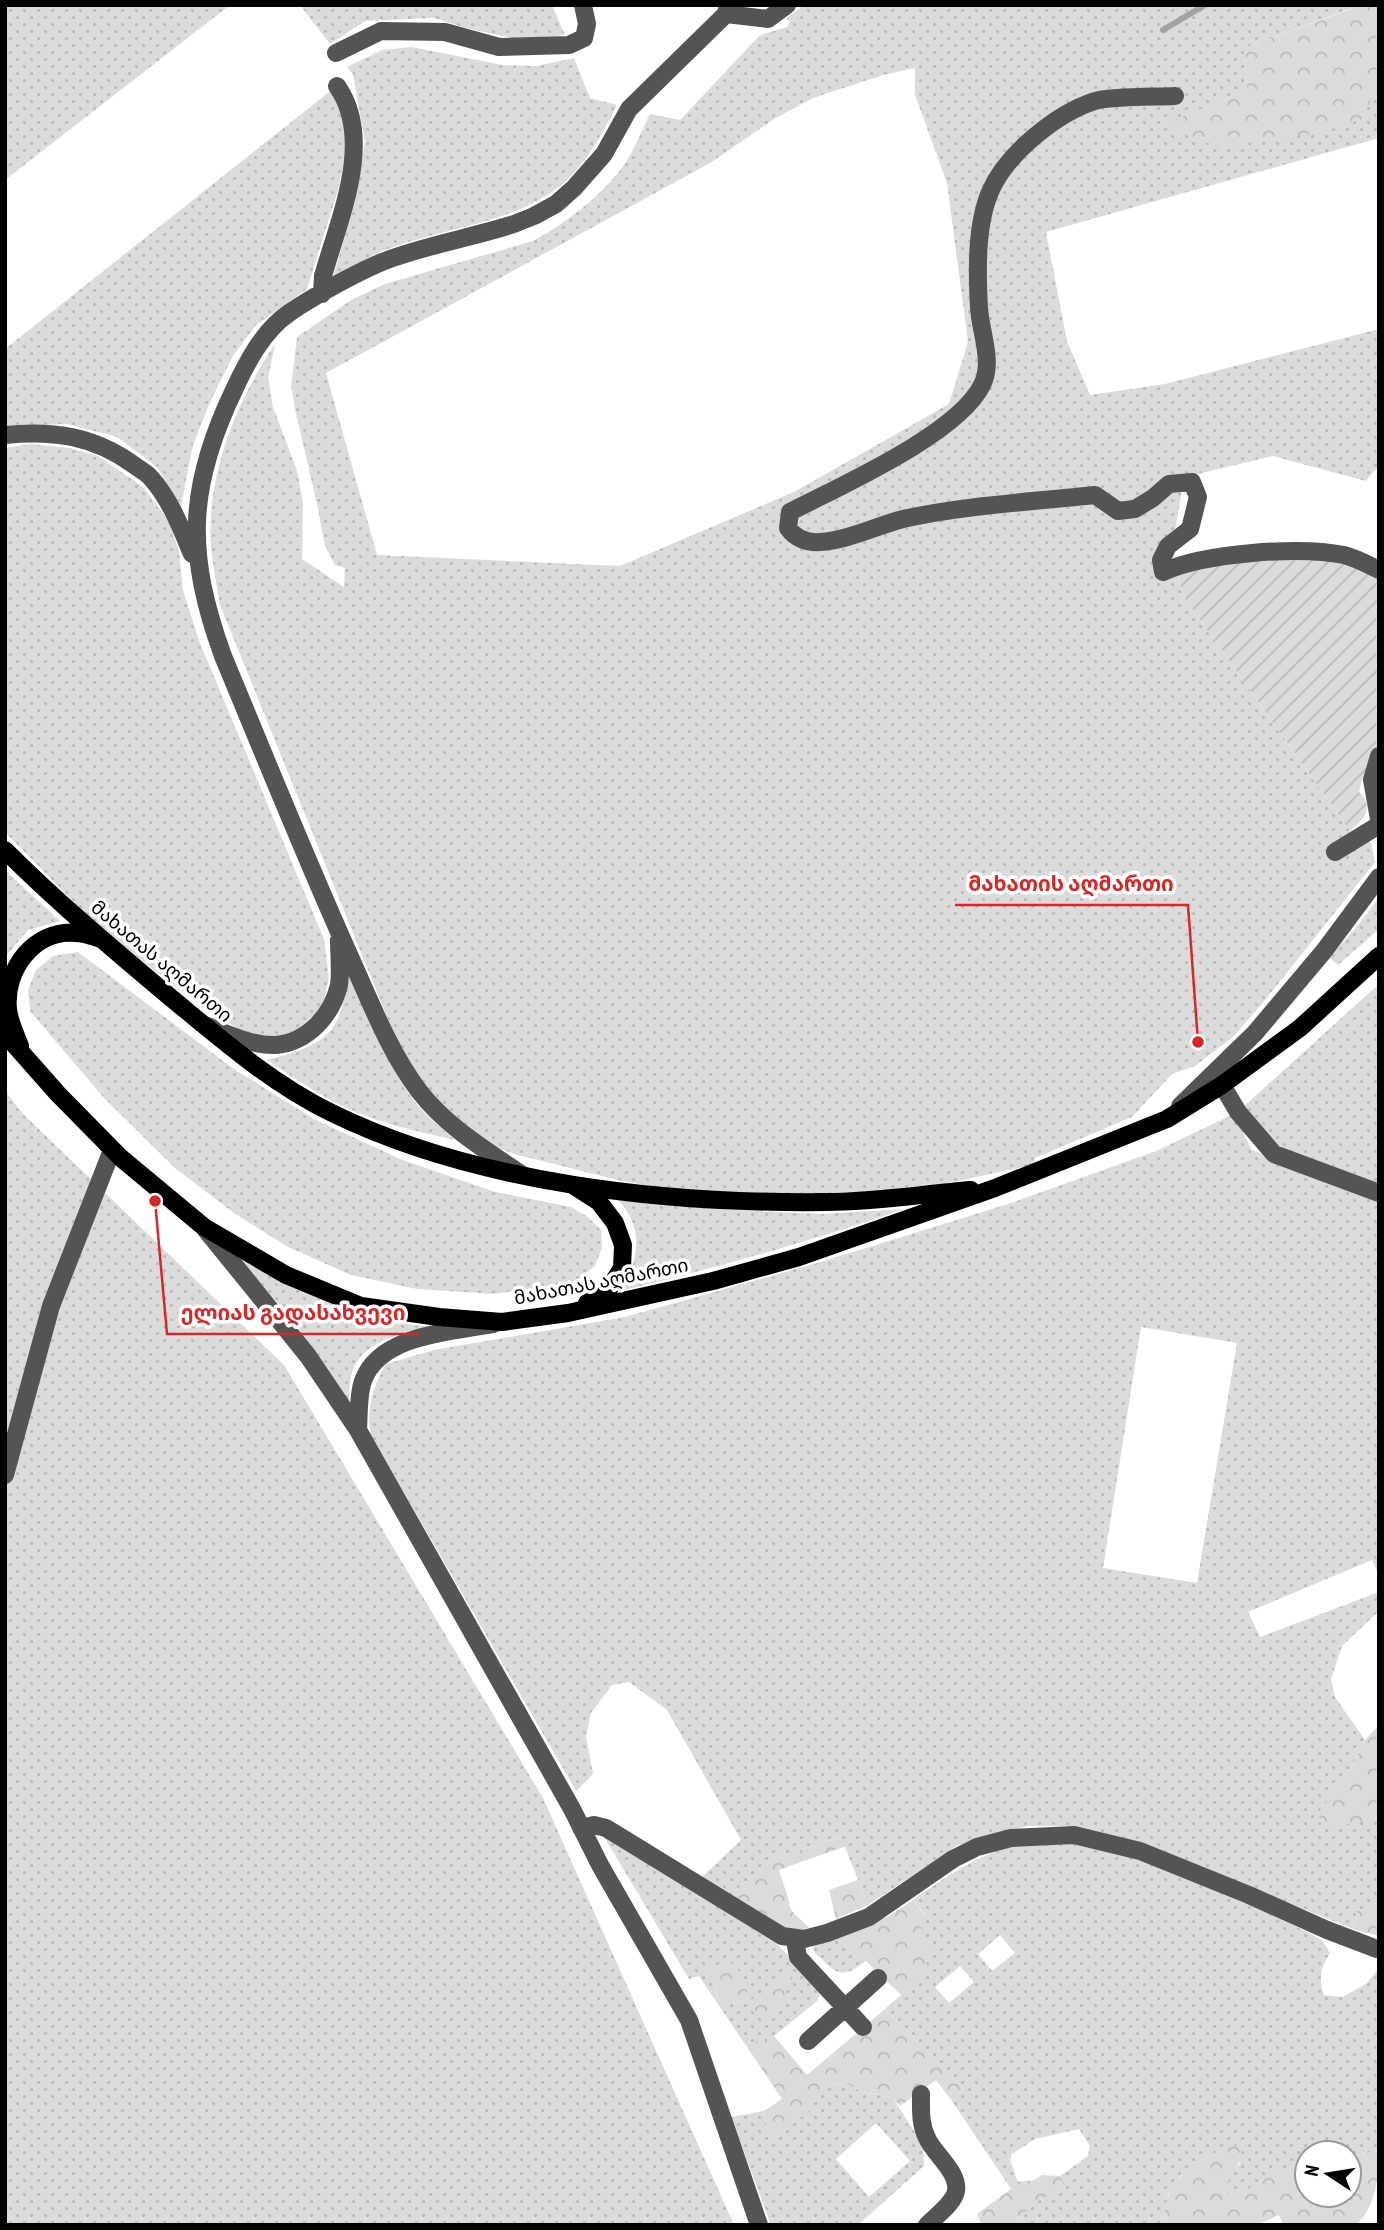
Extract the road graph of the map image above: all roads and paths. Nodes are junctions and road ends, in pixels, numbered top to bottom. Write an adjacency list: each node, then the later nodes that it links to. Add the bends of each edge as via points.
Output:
1 (583, 5): 4 (street, via 584,38 569,45 499,47 445,32 381,31)
2 (787, 5): 3 (street, via 768,19)
3 (727, 10): 7 (street, via 629,108 593,170 556,204 514,224 381,262)
4 (336, 53)
5 (337, 86): 7 (street, via 353,118 353,164)
6 (1175, 96): 9 (street, via 1097,100 1048,125 1010,159 990,192 977,268 979,318 988,361 983,384 962,412 916,446 790,512 788,528 793,535 820,542 976,506 1095,495 1118,511 1135,509 1168,484 1192,482 1198,498 1190,529 1168,546 1161,560 1163,572 1229,556 1300,552 1342,555)
7 (322, 294): 10 (street, via 266,334 221,417 206,458 197,511)
8 (5, 435): 10 (street, via 65,434 113,450 151,477 177,517)
9 (1379, 570)
10 (199, 571): 16 (street, via 223,656)
11 (1379, 756): 12 (street, via 1372,780)
12 (1379, 822): 14 (street)
13 (5, 850): 17 (main road, მახათას აღმართი)
14 (1335, 852)
15 (1379, 877): 23 (street, via 1255,1033)
16 (339, 933): 19 (street, via 339,984 329,1013 306,1035 276,1045 246,1041); 25 (street, via 384,1032 419,1090 465,1136)
17 (101, 939): 19 (main road, მახათას აღმართი); 21 (main road, via 75,932 46,938 21,956 9,982 8,1010)
18 (1379, 956): 22 (main road, მახათას აღმართი, via 1300,1028)
19 (204, 1025): 25 (main road, მახათას აღმართი, via 266,1074 330,1112 396,1141)
20 (5, 1034): 21 (main road, მახათას აღმართი)
21 (21, 1052): 24 (main road, მახათას აღმართი)
22 (1222, 1086): 23 (main road, მახათას აღმართი); 28 (street, via 1274,1154)
23 (1167, 1118): 27 (main road, მახათას აღმართი)
24 (112, 1150): 29 (main road, მახათას აღმართი); 33 (street, via 51,1306)
25 (521, 1174): 26 (main road, მახათას აღმართი)
26 (569, 1184): 27 (main road, მახათას აღმართი, via 738,1201 828,1202); 30 (main road, via 600,1202 623,1245 622,1268 607,1292)
27 (995, 1188): 30 (main road, მახათას აღმართი, via 799,1257)
28 (1379, 1193)
29 (204, 1227): 31 (main road, მახათას აღმართი, via 286,1275 361,1306); 32 (street, via 308,1356)
30 (568, 1312): 31 (main road, მახათას აღმართი)
31 (502, 1322): 32 (street, via 406,1342 385,1351 362,1383)
32 (358, 1430): 34 (street, via 577,1805)
33 (5, 1475)
34 (581, 1828): 35 (street, via 606,1828 782,1936); 42 (street, via 689,2020)
35 (798, 1939): 36 (street, via 869,1917 977,1847 1011,1838 1074,1835 1140,1851); 38 (street, via 798,1956)
36 (1377, 1949)
37 (878, 1978): 38 (street)
38 (845, 2007): 39 (street); 40 (street)
39 (863, 2027)
40 (808, 2041)
41 (921, 2094): 43 (street, via 921,2123 955,2179 956,2192)
42 (759, 2225)
43 (927, 2225)

